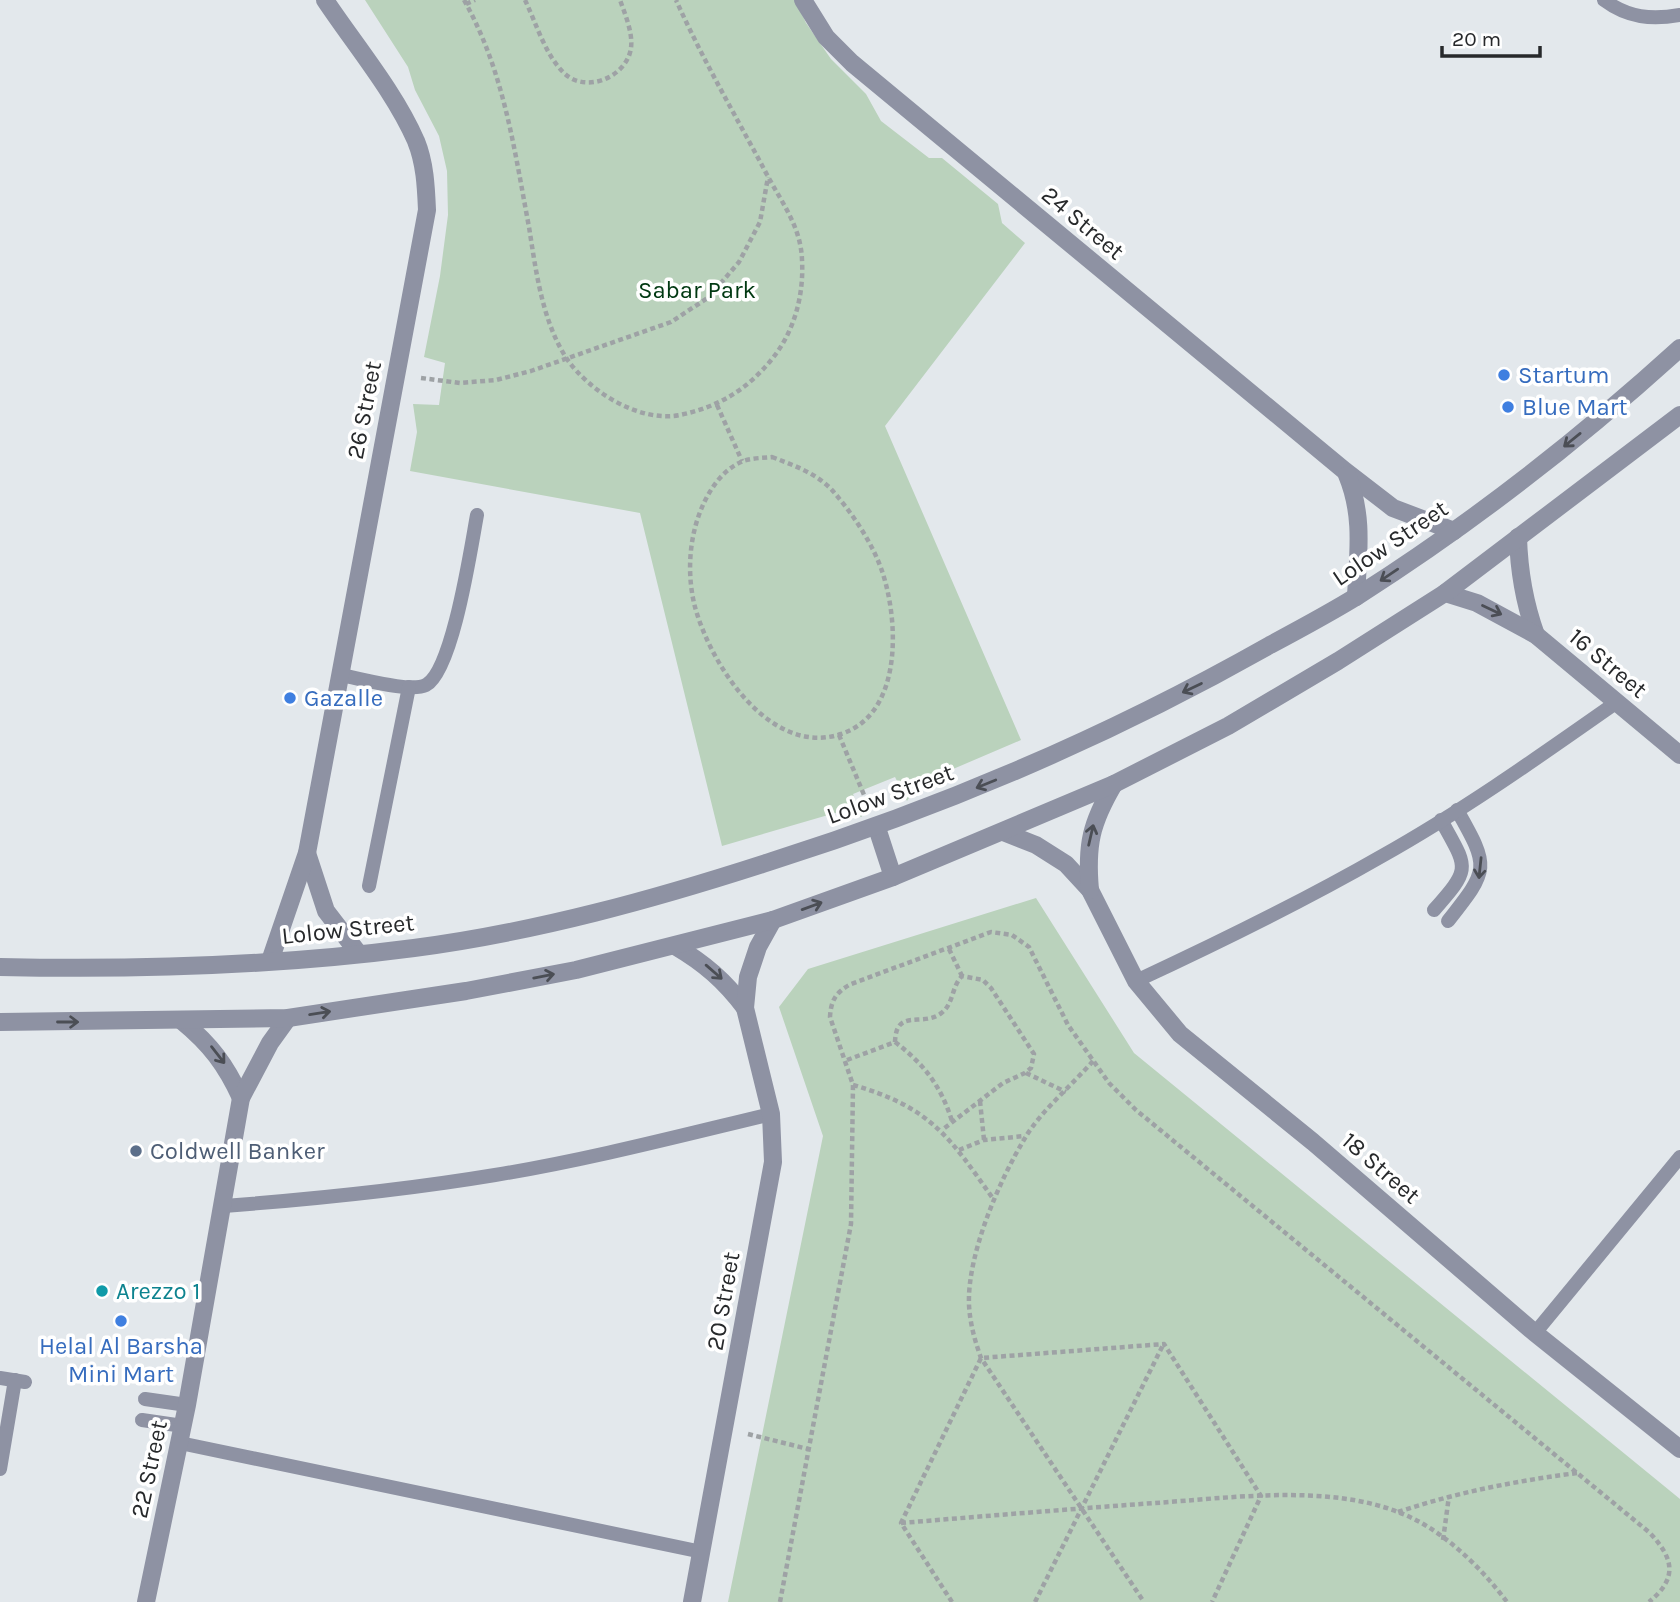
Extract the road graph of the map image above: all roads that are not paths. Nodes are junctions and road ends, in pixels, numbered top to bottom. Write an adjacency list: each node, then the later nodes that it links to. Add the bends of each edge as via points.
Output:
1 (325, 0): 14 (street, 26 Street, via 416,142 427,210)
2 (803, 0): 7 (street, 24 Street, via 825,37 852,63)
3 (1604, 0): 4 (lane, via 1631,15)
4 (1680, 15)
5 (1680, 348): 9 (street, Lolow Street, one-way to 9)
6 (1680, 415): 10 (street)
7 (1345, 471): 9 (street, 24 Street, via 1393,508); 12 (street, 24 Street, via 1361,526)
8 (477, 515): 15 (lane, via 444,657 434,678)
9 (1454, 531): 12 (street, Lolow Street, one-way to 12)
10 (1518, 537): 11 (street); 13 (street, 16 Street, via 1524,603)
11 (1445, 593): 13 (street, 16 Street, one-way to 13, via 1477,603); 18 (street, via 1338,662)
12 (1356, 597): 21 (street, Lolow Street, one-way to 21, via 1209,680 1046,760)
13 (1536, 635): 16 (street, 16 Street)
14 (340, 674): 15 (lane); 23 (street, 26 Street)
15 (409, 687): 25 (lane)
16 (1617, 702): 17 (street, 16 Street); 19 (lane)
17 (1680, 755)
18 (1114, 784): 22 (street); 26 (street, 18 Street, one-way to 18, via 1087,853 1095,816)
19 (1457, 810): 20 (lane); 29 (lane, one-way to 29, via 1482,864 1476,885)
20 (1441, 820): 27 (lane, via 1463,870); 34 (lane, via 1262,922)
21 (877, 828): 24 (street); 31 (street, Lolow Street, via 571,919)
22 (1003, 832): 24 (street); 26 (street, 18 Street, via 1056,858)
23 (307, 853): 31 (street, 26 Street, via 326,911); 32 (street, 26 Street)
24 (893, 877): 28 (street, one-way to 24)
25 (369, 886)
26 (1090, 890): 34 (street, 18 Street)
27 (1434, 910)
28 (773, 920): 30 (street); 35 (street, 20 Street, via 751,967)
29 (1448, 921)
30 (675, 946): 35 (street, 20 Street, one-way to 35, via 702,962); 36 (street, one-way to 30, via 466,991)
31 (359, 954): 32 (street, Lolow Street)
32 (270, 961): 33 (street, Lolow Street, via 121,970)
33 (0, 967)
34 (1136, 981): 43 (street, 18 Street, via 1180,1034)
35 (746, 1008): 40 (street, 20 Street)
36 (288, 1018): 37 (street); 39 (street, 22 Street)
37 (182, 1021): 38 (street, one-way to 37); 39 (street, one-way to 39, via 208,1042 228,1068)
38 (0, 1022)
39 (241, 1098): 42 (street, 22 Street)
40 (771, 1114): 42 (lane, via 496,1175 360,1195); 52 (street, 20 Street, via 769,1184)
41 (1680, 1157): 43 (lane)
42 (224, 1206): 47 (street, 22 Street)
43 (1535, 1333): 50 (street, 18 Street)
44 (0, 1378): 46 (lane, via 20,1381)
45 (145, 1399): 47 (lane)
46 (11, 1401): 51 (lane)
47 (187, 1405): 49 (street, 22 Street)
48 (142, 1420): 49 (lane)
49 (182, 1435): 52 (lane); 53 (street, 22 Street)
50 (1678, 1442)
51 (0, 1469)
52 (702, 1552): 54 (street, 20 Street)
53 (146, 1602)
54 (692, 1602)

